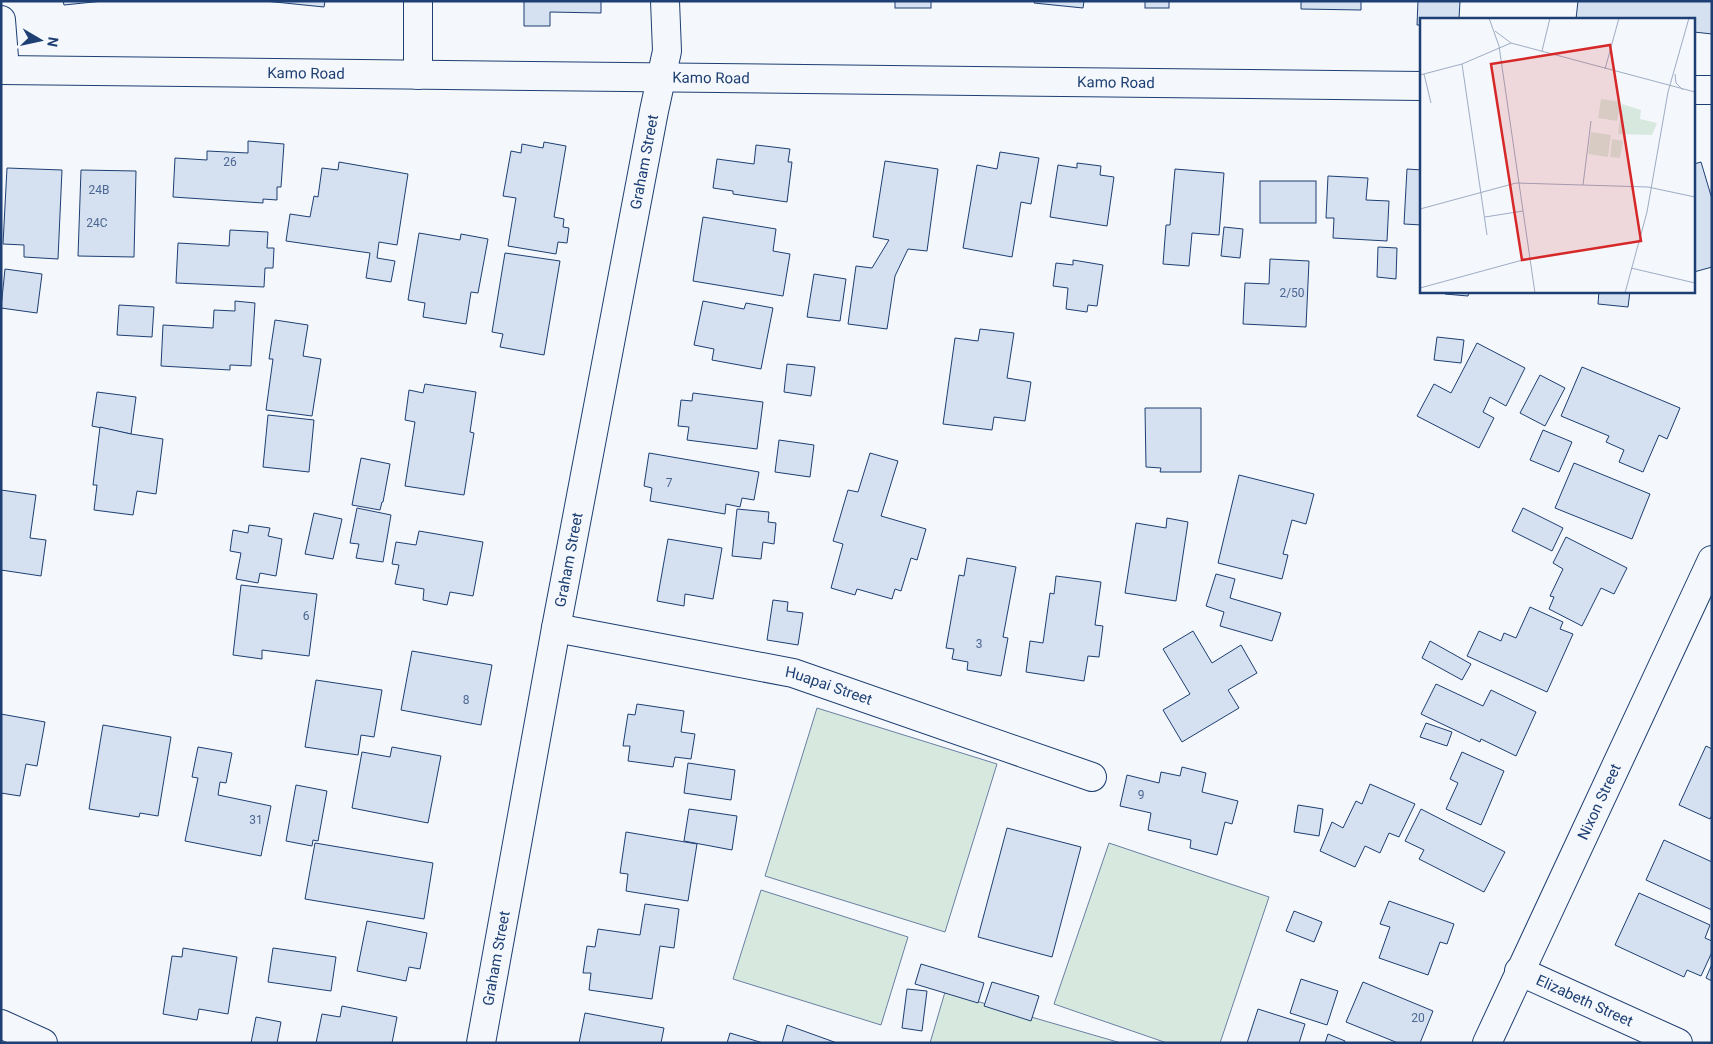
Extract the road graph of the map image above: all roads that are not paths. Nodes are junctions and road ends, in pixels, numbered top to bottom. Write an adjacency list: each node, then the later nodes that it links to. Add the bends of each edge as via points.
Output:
1 (418, 1): 5 (main road)
2 (665, 1): 6 (main road, Graham Street, via 667,51)
3 (1, 20): 4 (main road)
4 (3, 70): 5 (main road, Kamo Road)
5 (418, 75): 6 (main road, Kamo Road)
6 (662, 77): 7 (main road, Kamo Road); 11 (main road, Graham Street)
7 (1420, 86)
8 (1696, 90): 9 (main road)
9 (1712, 90)
10 (1712, 560): 13 (main road, Nixon Street)
11 (556, 628): 12 (main road, Huapai Street, via 793,673); 16 (main road, Graham Street)
12 (1092, 778)
13 (1519, 971): 17 (main road, Nixon Street); 18 (main road, Elizabeth Street)
14 (1, 1024): 15 (main road)
15 (43, 1043)
16 (481, 1043)
17 (1487, 1043)
18 (1678, 1043)

